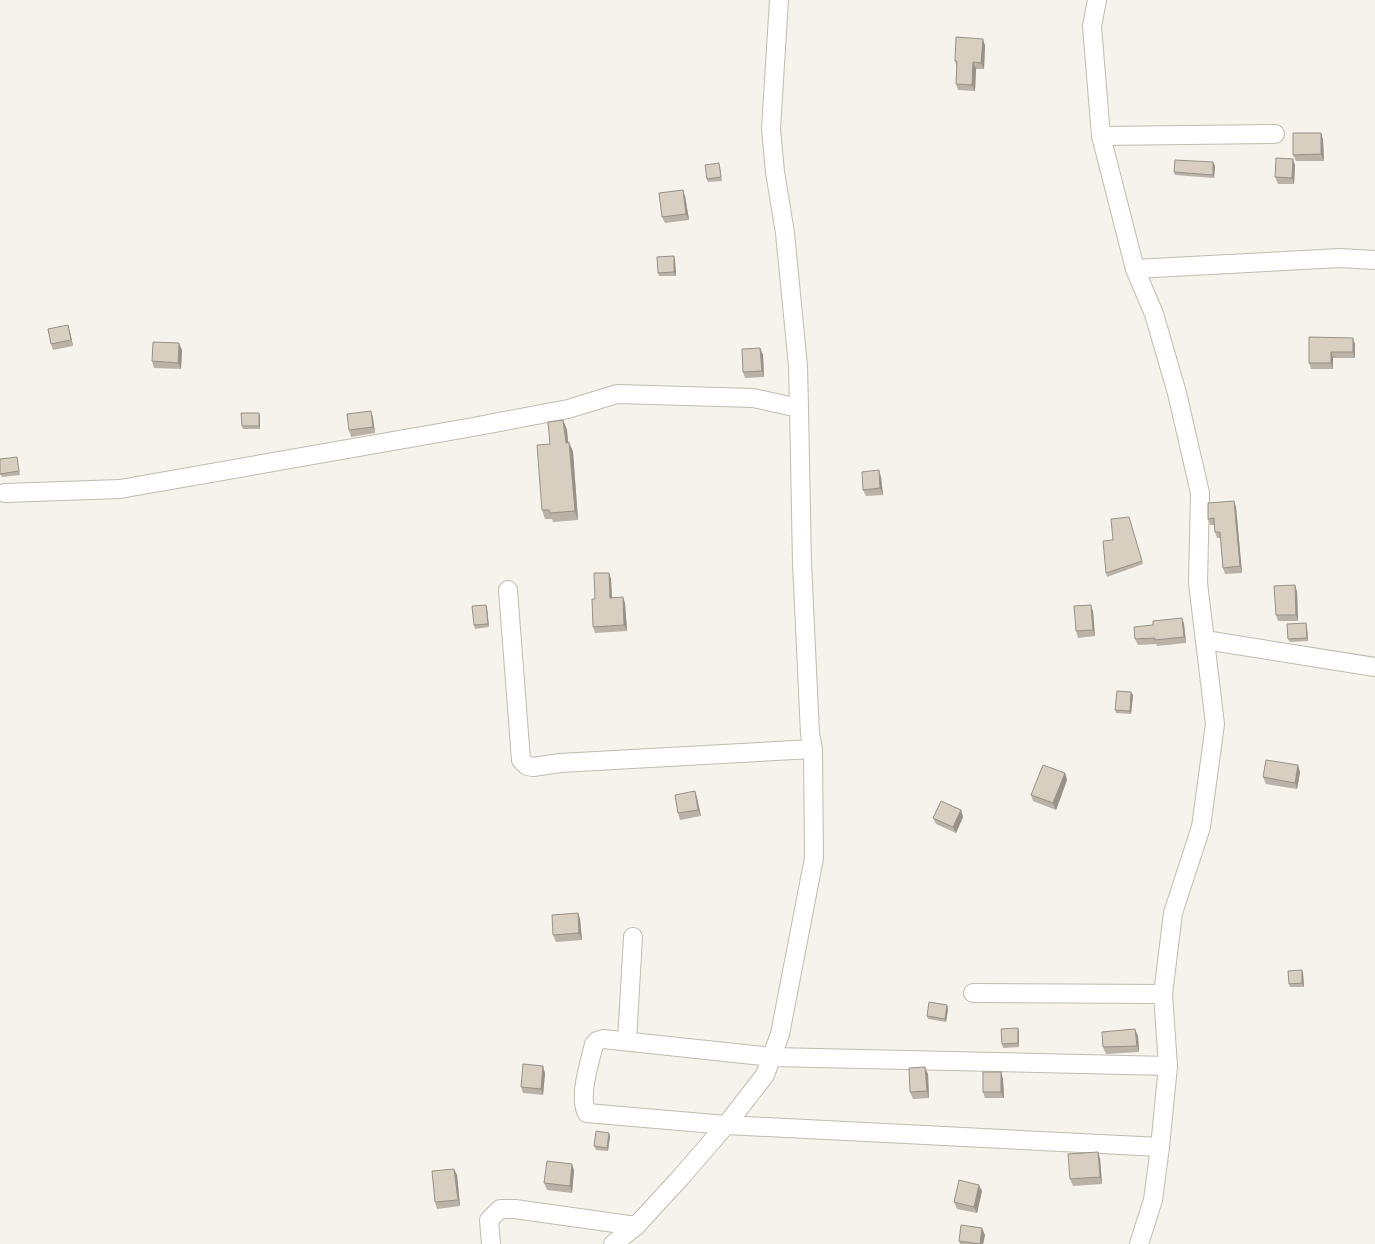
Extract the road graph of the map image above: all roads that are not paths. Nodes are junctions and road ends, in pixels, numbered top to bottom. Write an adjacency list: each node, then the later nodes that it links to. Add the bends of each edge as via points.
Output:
1 (779, 0): 7 (street, via 771,129 785,233)
2 (1097, 0): 4 (street, via 1092,26)
3 (1275, 134): 4 (street)
4 (1101, 136): 6 (street)
5 (1375, 260): 6 (street, via 1340,258)
6 (1135, 269): 10 (street, via 1154,314 1177,393 1200,493 1198,583)
7 (799, 408): 8 (street, via 753,398 617,394 568,409 120,489); 12 (street, via 802,564)
8 (5, 493)
9 (508, 590): 12 (street, via 521,760 527,766)
10 (1206, 640): 11 (street); 15 (street, via 1215,724 1200,826 1173,913)
11 (1375, 667)
12 (813, 749): 17 (street, via 814,858 780,1034)
13 (633, 937): 16 (street)
14 (973, 994): 15 (street)
15 (1163, 994): 18 (street)
16 (627, 1041): 17 (street); 19 (street, via 603,1039 594,1044 582,1099 586,1113)
17 (772, 1057): 18 (street); 19 (street, via 765,1075)
18 (1168, 1066): 20 (street)
19 (726, 1126): 20 (street); 21 (street)
20 (1160, 1147): 24 (street, via 1152,1200)
21 (636, 1226): 22 (street, via 500,1209 489,1220); 23 (street)
22 (491, 1244)
23 (613, 1244)
24 (1139, 1244)

